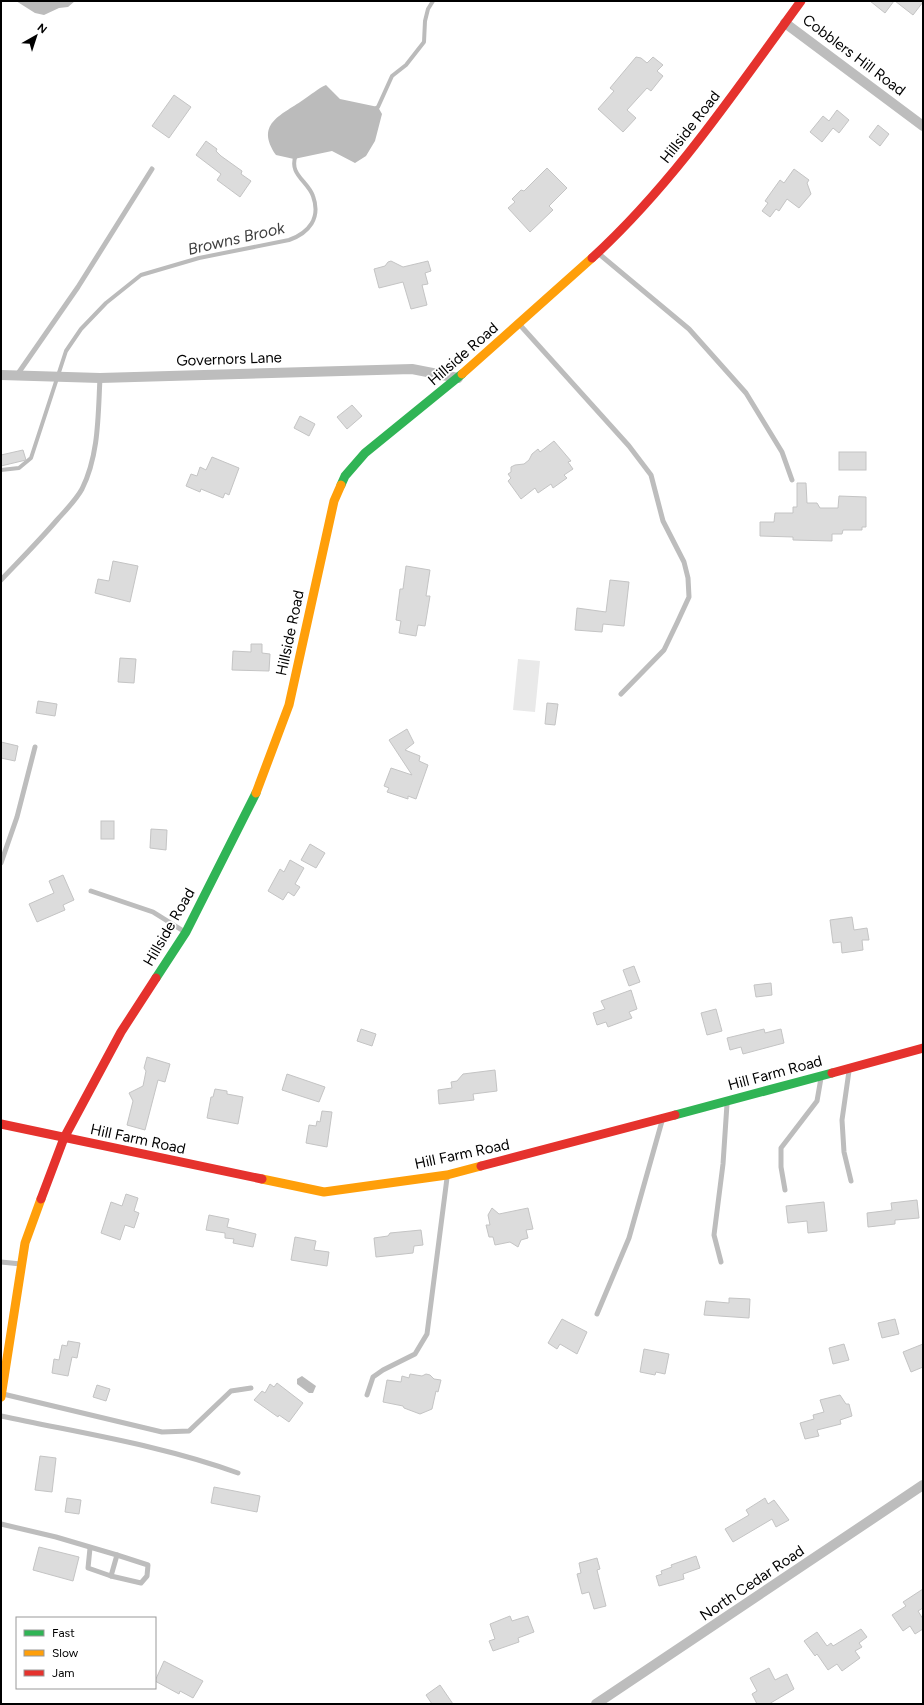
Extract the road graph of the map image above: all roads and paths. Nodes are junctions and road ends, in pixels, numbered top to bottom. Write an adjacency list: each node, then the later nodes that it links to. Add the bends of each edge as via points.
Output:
1 (801, 1): 2 (street, Hillside Road)
2 (785, 23): 3 (street, Cobblers Hill Road); 5 (street, Hillside Road, via 700,138 658,189)
3 (923, 126)
4 (152, 170): 8 (lane, via 78,287)
5 (598, 252): 6 (street, Hillside Road); 11 (lane, via 689,329 746,393 782,452)
6 (519, 324): 10 (street, Hillside Road); 13 (lane, via 629,446 651,475 663,521 684,562 689,597 677,623 664,650)
7 (1, 375): 8 (street, Governors Lane)
8 (17, 375): 9 (street, Governors Lane)
9 (100, 378): 10 (street, Governors Lane, via 412,368); 12 (lane, via 97,434 82,489 42,537)
10 (458, 378): 17 (street, Hillside Road, via 365,453 342,482 334,501 289,705 256,794)
11 (792, 480)
12 (1, 580)
13 (621, 694)
14 (35, 747): 15 (lane, via 17,817)
15 (1, 863)
16 (91, 892): 17 (lane, via 152,912)
17 (186, 932): 24 (street, Hillside Road, via 121,1032)
18 (923, 1048): 19 (street, Hill Farm Road)
19 (850, 1068): 20 (street, Hill Farm Road); 26 (lane, via 842,1120 844,1152)
20 (822, 1075): 21 (street, Hill Farm Road); 27 (lane, via 817,1101 781,1148)
21 (727, 1101): 22 (street, Hill Farm Road); 29 (lane, via 723,1164 714,1235)
22 (663, 1118): 25 (street, Hill Farm Road); 31 (lane, via 628,1238)
23 (1, 1124): 24 (street, Hill Farm Road)
24 (64, 1138): 25 (street, Hill Farm Road, via 324,1192); 30 (street, Hillside Road, via 25,1243)
25 (447, 1175): 34 (lane, via 427,1334 415,1354 373,1377)
26 (851, 1182)
27 (785, 1190)
28 (1, 1262): 30 (lane)
29 (721, 1262)
30 (22, 1264): 32 (street, Hillside Road)
31 (597, 1314)
32 (2, 1383): 35 (street, Hillside Road)
33 (252, 1388): 35 (lane, via 231,1392 189,1431 162,1432)
34 (367, 1395)
35 (1, 1396)
36 (1, 1416): 37 (lane, via 151,1447)
37 (238, 1473)
38 (923, 1485): 43 (street, North Cedar Road)
39 (1, 1524): 40 (lane)
40 (90, 1548): 41 (lane); 42 (lane, via 88,1568)
41 (117, 1556): 42 (lane); 42 (lane, via 148,1565 147,1576 141,1583)
42 (111, 1576)
43 (596, 1704)

